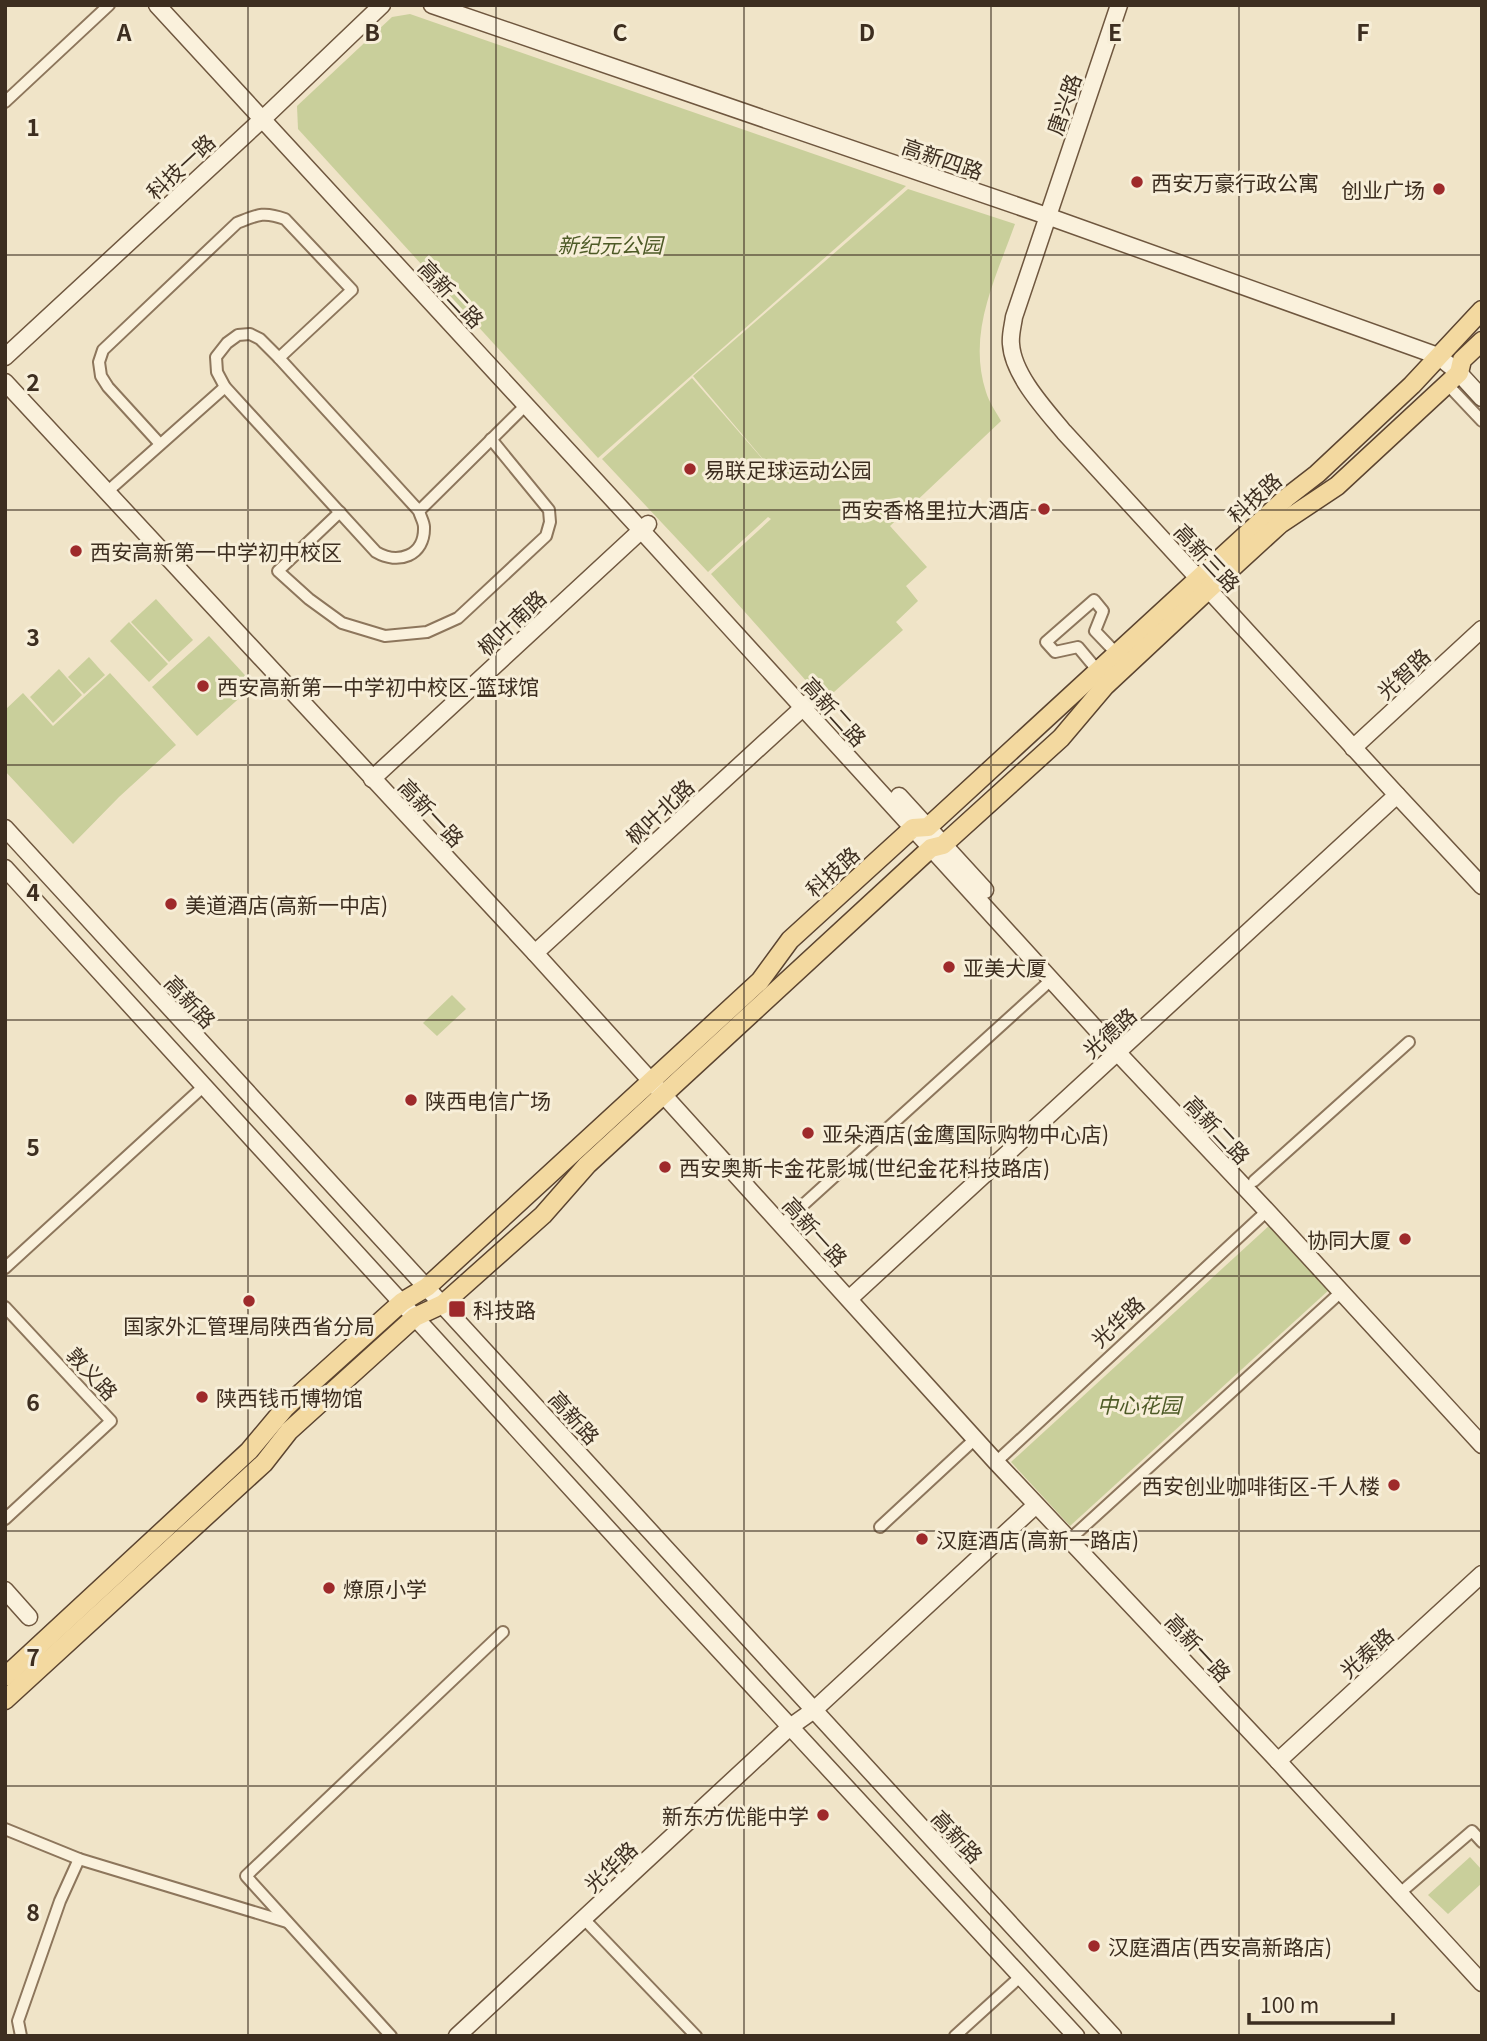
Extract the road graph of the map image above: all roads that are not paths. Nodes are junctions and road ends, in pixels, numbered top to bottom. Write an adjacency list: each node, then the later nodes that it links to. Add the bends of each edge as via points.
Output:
1 (109, 5): 7 (street)
2 (157, 5): 8 (street, 高新二路)
3 (170, 5): 8 (street, 高新二路)
4 (382, 5): 8 (street, 科技一路)
5 (432, 5): 9 (street, 高新四路)
6 (1119, 5): 9 (street, 唐兴路)
7 (5, 102)
8 (266, 116): 12 (street, 科技一路); 19 (street, 高新二路); 26 (street, 高新二路)
9 (1047, 216): 11 (street, 高新四路); 27 (street, 高新三路, via 1014,317 1010,343 1016,363 1064,432)
10 (1482, 310): 11 (main road, 科技路)
11 (1438, 356): 14 (street, 高新四路); 27 (main road, 科技路, via 1317,474 1286,498)
12 (5, 357)
13 (279, 358): 17 (street, via 260,339 238,335 216,357); 22 (street, via 352,290 285,219 260,214 237,223 103,350 101,376); 24 (street)
14 (1468, 361): 16 (street, 高新四路); 18 (street, 高新四路); 20 (street); 27 (main road, 科技路, via 1337,486)
15 (5, 382): 23 (street, 高新一路)
16 (1482, 382)
17 (225, 387): 22 (street); 25 (street)
18 (1482, 398)
19 (526, 405): 21 (street); 26 (street, 高新二路)
20 (1482, 421)
21 (491, 439): 24 (street); 25 (street, via 549,510 550,522 546,536 458,618 426,632 385,636 342,623 309,599 278,570)
22 (160, 444): 23 (street)
23 (108, 491): 33 (street, 高新一路)
24 (418, 511): 25 (street, via 424,527 422,542 411,555 397,559 376,552)
25 (340, 512)
26 (645, 527): 31 (street, 高新二路); 33 (street, 枫叶南路)
27 (1204, 584): 29 (main road, 科技路); 32 (street, 高新三路); 37 (main road, 科技路, via 1061,738)
28 (1482, 629): 32 (street, 光智路)
29 (1117, 654): 30 (main road, 科技路); 30 (street, via 1095,631 1103,611 1094,600 1046,642 1055,652 1078,647)
30 (1098, 671): 36 (main road, 科技路)
31 (807, 704): 36 (street, 高新二路); 41 (street, 枫叶北路)
32 (1353, 748): 34 (street, 高新三路)
33 (372, 779): 41 (street, 高新一路)
34 (1396, 795): 40 (street, 高新三路); 44 (street, 光德路)
35 (5, 828): 38 (street, 高新路)
36 (921, 828): 37 (street, 高新二路); 46 (main road, 科技路, via 790,940 760,981)
37 (937, 846): 42 (street, 高新二路); 44 (street, 高新二路); 46 (main road, 科技路)
38 (27, 852): 39 (street); 51 (street, 高新路)
39 (7, 871): 45 (street)
40 (1482, 886)
41 (536, 953): 46 (street, 高新一路)
42 (1051, 980): 44 (street, 高新二路); 49 (street)
43 (1409, 1042): 47 (street)
44 (1121, 1049): 47 (street, 高新二路); 48 (street, 高新二路); 53 (street, 光德路)
45 (204, 1086): 50 (street); 54 (street)
46 (657, 1088): 49 (street, 高新一路); 51 (main road, 科技路); 55 (main road, 科技路, via 543,1215)
47 (1254, 1181): 58 (street, 高新二路)
48 (1267, 1211): 52 (street, 高新二路); 61 (street, 光华路)
49 (782, 1224): 53 (street, 高新一路)
50 (5, 1268)
51 (426, 1287): 54 (main road, 科技路); 55 (street, 高新路)
52 (1341, 1292): 60 (street, 高新二路); 65 (street)
53 (849, 1299): 59 (street, 高新一路)
54 (402, 1302): 57 (street); 70 (main road, 科技路, via 285,1408 249,1451)
55 (443, 1304): 57 (main road, 科技路); 72 (street, 高新路)
56 (5, 1307): 63 (street, 敦义路, via 111,1420)
57 (415, 1317): 71 (main road, 科技路, via 289,1431 264,1463); 73 (street)
58 (1482, 1430)
59 (975, 1439): 61 (street, 高新一路); 64 (street)
60 (1482, 1445)
61 (996, 1462): 62 (street, 高新一路)
62 (1032, 1501): 65 (street, 高新一路); 72 (street, 光华路)
63 (5, 1519)
64 (880, 1527)
65 (1069, 1541): 74 (street, 高新一路)
66 (1482, 1574): 74 (street, 光泰路)
67 (5, 1590): 68 (street)
68 (29, 1617)
69 (503, 1632): 80 (street, via 246,1876)
70 (5, 1676)
71 (5, 1700)
72 (810, 1707): 73 (street, 光华路); 89 (street, 高新路)
73 (790, 1727): 79 (street, 光华路); 81 (street)
74 (1278, 1761): 78 (street, 高新一路)
75 (5, 1829): 77 (street)
76 (1482, 1842): 78 (street, via 1472,1831)
77 (79, 1859): 80 (street); 83 (street, via 18,2021)
78 (1401, 1893): 82 (street, 高新一路)
79 (584, 1919): 85 (street, 光华路); 86 (street)
80 (289, 1923): 84 (street)
81 (1021, 1976): 87 (street); 88 (street)
82 (1482, 1983)
83 (21, 2036)
84 (391, 2036)
85 (457, 2036)
86 (696, 2036)
87 (955, 2036)
88 (1076, 2036)
89 (1113, 2036)

